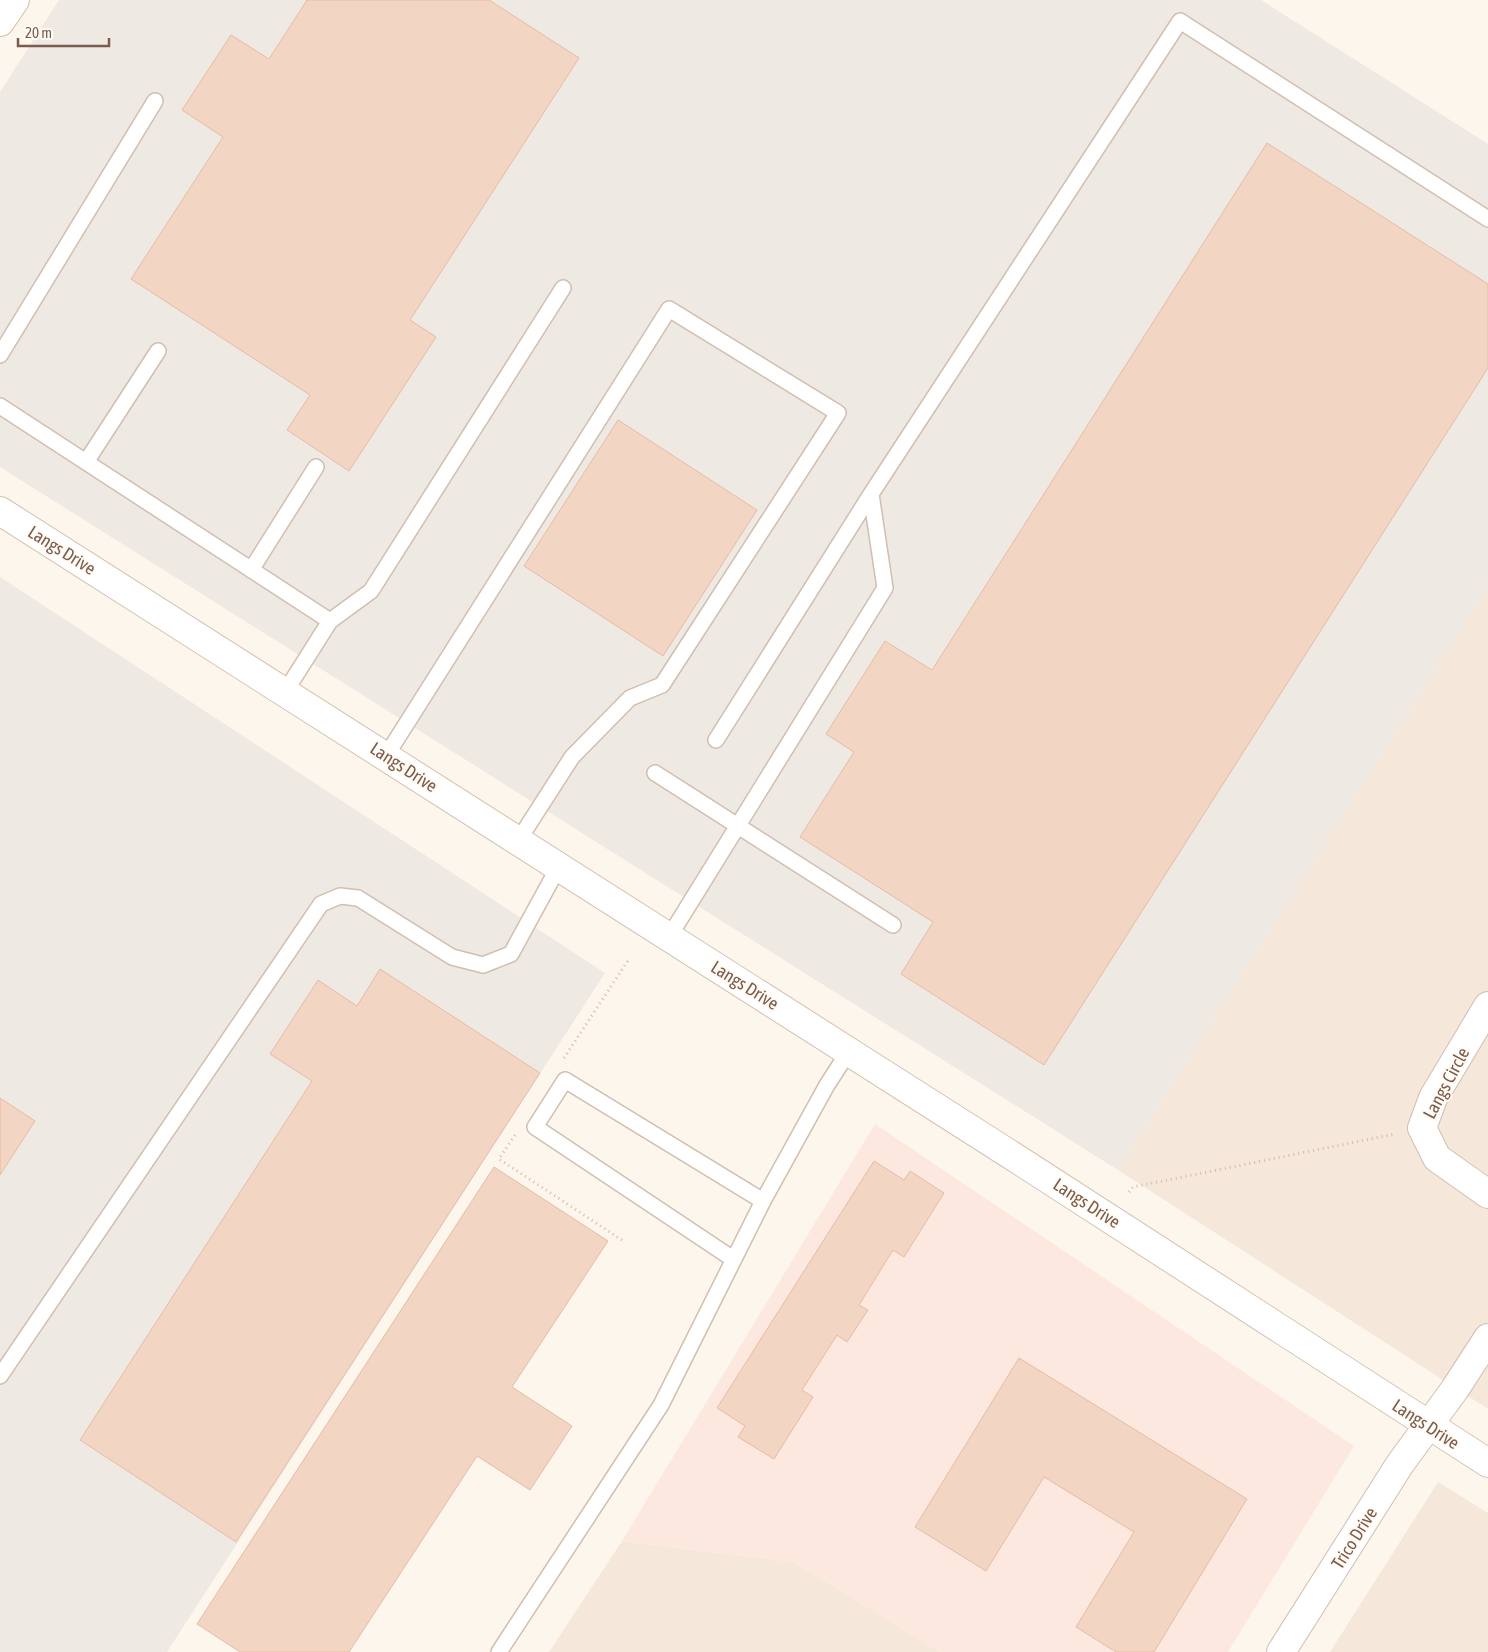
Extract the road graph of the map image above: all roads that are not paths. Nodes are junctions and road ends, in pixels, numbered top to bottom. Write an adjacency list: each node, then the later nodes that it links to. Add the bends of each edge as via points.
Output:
1 (14, 0): 2 (street)
2 (0, 22)
3 (155, 101): 7 (lane)
4 (1488, 218): 11 (lane, via 1180,21)
5 (563, 288): 14 (lane, via 371,591)
6 (158, 351): 9 (lane)
7 (0, 354)
8 (0, 406): 9 (lane)
9 (86, 462): 13 (lane)
10 (316, 467): 13 (lane)
11 (871, 494): 16 (lane); 19 (lane, via 885,588)
12 (0, 511): 15 (street, Langs Drive)
13 (251, 570): 14 (lane)
14 (330, 621): 15 (lane)
15 (285, 692): 17 (street, Langs Drive)
16 (716, 740)
17 (386, 756): 20 (street, Langs Drive); 20 (lane, via 669,309 838,413 662,685 630,698 572,757)
18 (655, 773): 19 (lane)
19 (738, 826): 22 (lane); 23 (lane)
20 (518, 841): 21 (street, Langs Drive)
21 (559, 866): 23 (street, Langs Drive); 30 (lane, via 511,954 483,965 452,957 358,898 340,896 321,904)
22 (893, 925)
23 (669, 937): 25 (street, Langs Drive)
24 (1488, 1006): 26 (street, Langs Circle, via 1433,1098 1422,1128 1437,1158)
25 (849, 1051): 27 (lane); 31 (street, Langs Drive)
26 (1488, 1194)
27 (763, 1201): 28 (lane); 28 (lane, via 565,1080 535,1126)
28 (733, 1259): 33 (lane, via 661,1405)
29 (1488, 1338): 31 (street)
30 (0, 1376)
31 (1428, 1425): 32 (street, Langs Drive); 34 (street, Trico Drive)
32 (1488, 1463)
33 (499, 1652)
34 (1281, 1652)

